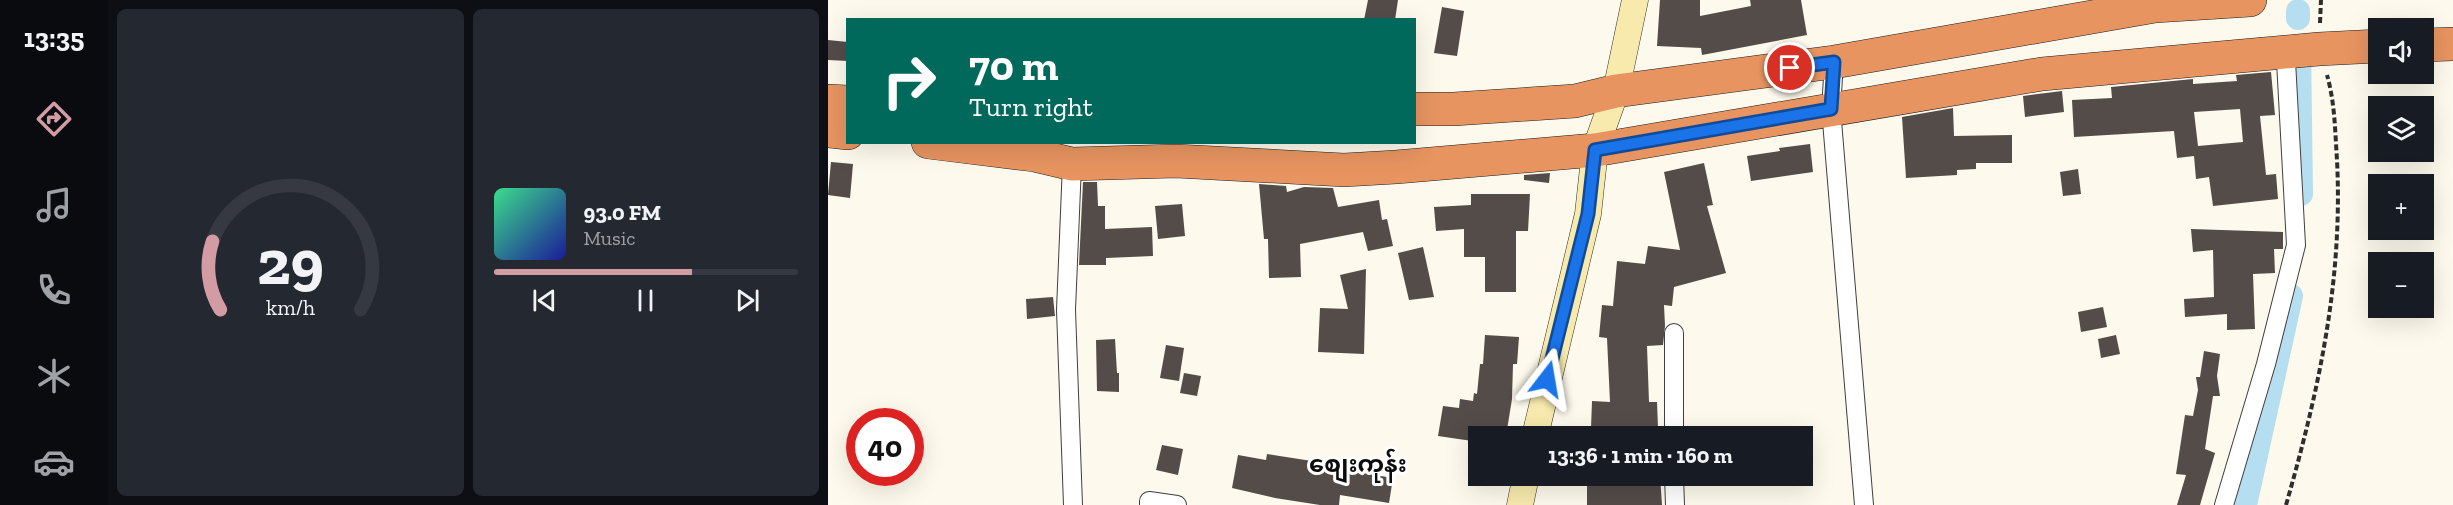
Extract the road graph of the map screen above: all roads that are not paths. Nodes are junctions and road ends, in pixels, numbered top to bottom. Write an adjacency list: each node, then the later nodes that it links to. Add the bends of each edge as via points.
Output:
1 (1635, 0): 8 (street)
2 (2250, 0): 7 (highway, via 2156,6)
3 (2453, 44): 4 (highway)
4 (2434, 45)
5 (2368, 47): 6 (highway)
6 (2276, 52): 12 (highway, via 2042,74); 29 (street, via 2286,61 2296,245)
7 (1834, 62): 8 (highway); 12 (street)
8 (1616, 91): 11 (highway, via 1575,101); 16 (street)
9 (828, 101): 10 (highway)
10 (846, 102)
11 (1416, 109)
12 (1831, 109): 16 (highway); 28 (street)
13 (828, 131): 14 (highway)
14 (846, 133)
15 (944, 144): 17 (highway, via 1034,155)
16 (1595, 150): 17 (highway, via 1344,170 1176,161); 19 (street, via 1588,214)
17 (1072, 164): 23 (street, via 1066,310)
18 (1674, 333): 20 (street)
19 (1536, 426)
20 (1674, 426)
21 (1524, 486): 26 (street)
22 (1674, 486): 27 (street)
23 (1072, 505)
24 (1149, 505): 25 (street, via 1149,501)
25 (1177, 505)
26 (1520, 505)
27 (1675, 505)
28 (1859, 505)
29 (2224, 505)

